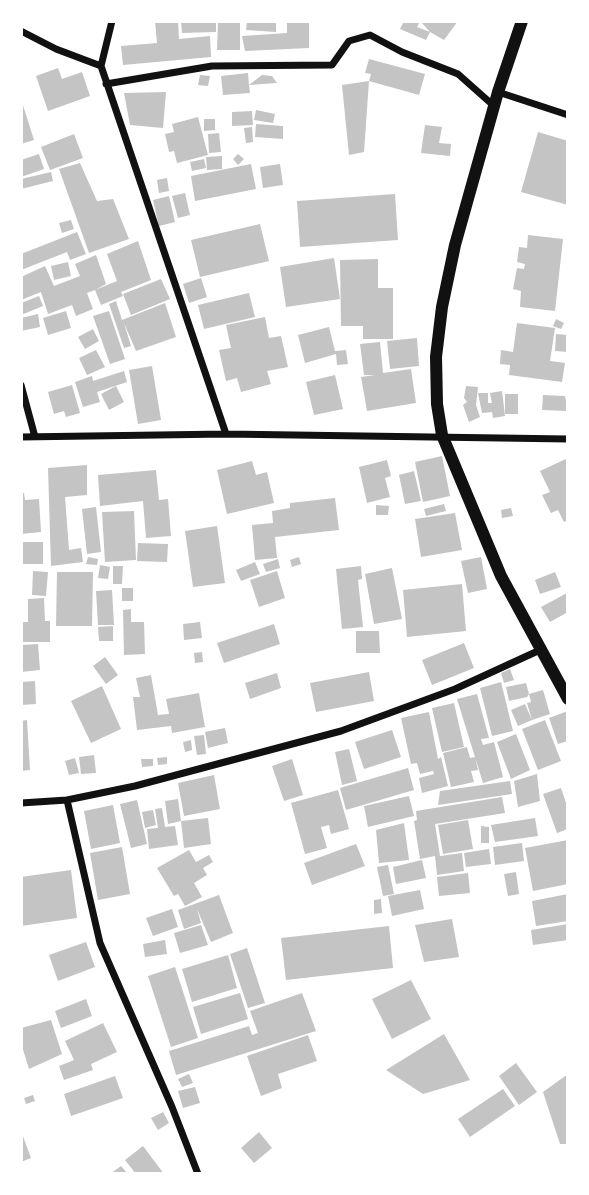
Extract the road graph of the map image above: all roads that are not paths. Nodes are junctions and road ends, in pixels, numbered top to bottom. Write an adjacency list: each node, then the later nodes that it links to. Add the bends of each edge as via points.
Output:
1 (112, 21): 4 (street)
2 (522, 21): 6 (street)
3 (21, 31): 4 (street)
4 (101, 66): 5 (street)
5 (106, 84): 7 (street, via 212,66 332,65 349,41 370,35 458,74); 10 (street)
6 (498, 92): 7 (street); 8 (street)
7 (494, 106): 11 (street, via 442,307 436,357)
8 (568, 115)
9 (21, 385): 13 (street)
10 (226, 434): 11 (street); 13 (street)
11 (442, 435): 14 (street); 15 (street, via 501,576)
12 (21, 437): 13 (street)
13 (35, 437)
14 (568, 439)
15 (540, 650): 16 (street); 17 (street, via 456,689 341,731)
16 (568, 699)
17 (68, 800): 18 (street); 19 (street, via 100,943)
18 (21, 803)
19 (198, 1174)

